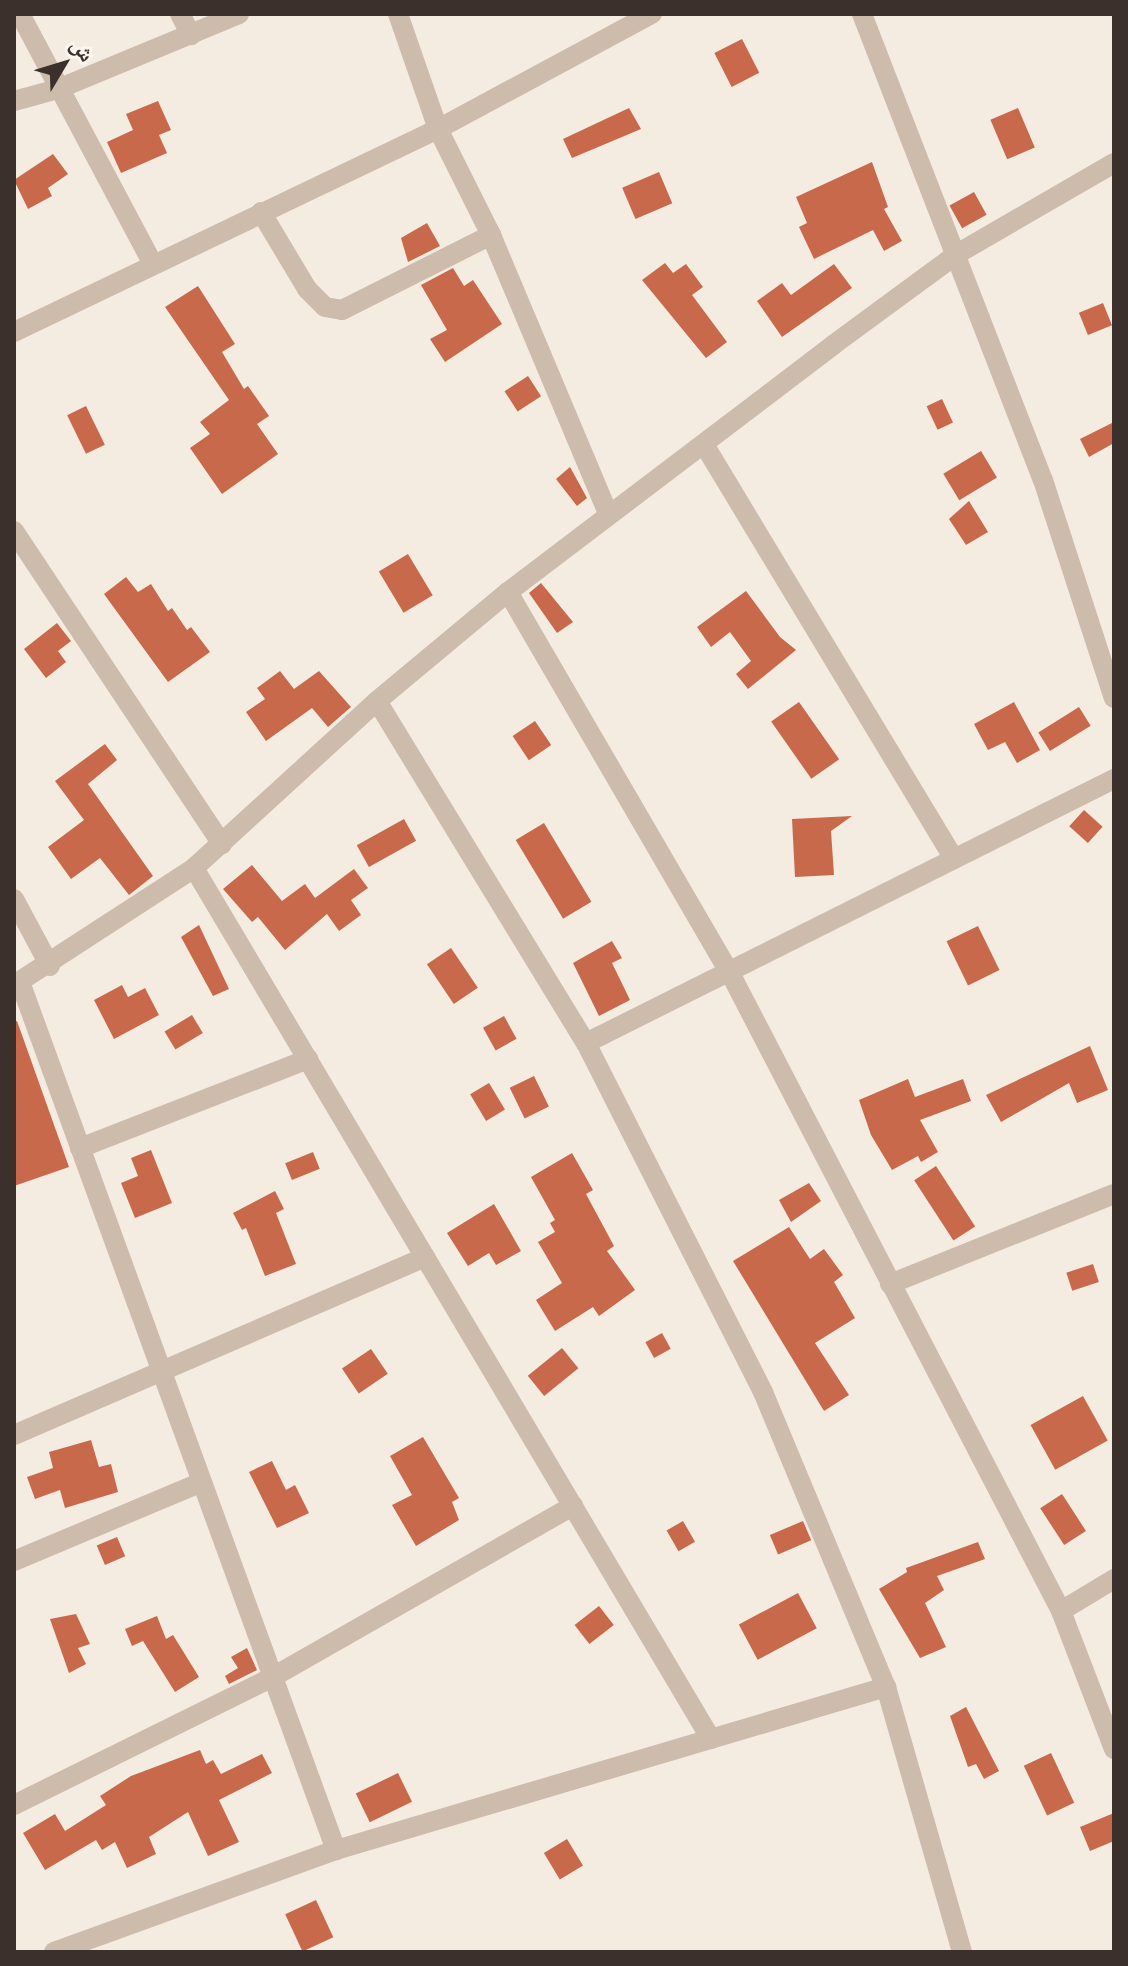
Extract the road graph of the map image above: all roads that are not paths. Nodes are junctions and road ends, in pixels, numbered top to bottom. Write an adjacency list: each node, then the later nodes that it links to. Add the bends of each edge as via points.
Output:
1 (20, 14): 8 (street)
2 (180, 14): 7 (street)
3 (239, 14): 7 (street)
4 (398, 14): 10 (street)
5 (652, 14): 10 (street)
6 (862, 14): 14 (street)
7 (191, 35): 8 (street)
8 (58, 89): 9 (street); 15 (street)
9 (14, 101)
10 (438, 129): 12 (street); 13 (street)
11 (1114, 163): 14 (street)
12 (261, 212): 13 (street, via 307,289 325,307 342,310); 15 (street)
13 (491, 235): 18 (street)
14 (957, 254): 17 (street); 21 (street, via 1043,480)
15 (153, 264): 16 (street)
16 (14, 332)
17 (705, 446): 18 (street); 25 (street)
18 (608, 514): 20 (street)
19 (14, 531): 24 (street)
20 (508, 592): 22 (street); 29 (street)
21 (1114, 698)
22 (377, 701): 24 (street); 31 (street)
23 (1114, 779): 25 (street)
24 (222, 844): 26 (street)
25 (954, 859): 29 (street)
26 (194, 868): 28 (street); 32 (street)
27 (14, 899): 28 (street)
28 (50, 966): 30 (street)
29 (729, 971): 31 (street); 36 (street)
30 (17, 984): 33 (street)
31 (586, 1043): 45 (street, via 763,1392)
32 (308, 1059): 33 (street); 35 (street)
33 (80, 1148): 37 (street)
34 (1114, 1194): 36 (street)
35 (425, 1257): 37 (street); 40 (street)
36 (890, 1284): 43 (street)
37 (166, 1372): 38 (street); 39 (street)
38 (14, 1435)
39 (200, 1483): 41 (street); 44 (street)
40 (573, 1506): 44 (street); 46 (street)
41 (14, 1561)
42 (1114, 1579): 43 (street)
43 (1061, 1611): 47 (street)
44 (271, 1678): 48 (street); 49 (street)
45 (886, 1687): 46 (street); 52 (street)
46 (711, 1739): 49 (street)
47 (1114, 1749)
48 (14, 1805)
49 (336, 1850): 50 (street)
50 (94, 1945): 51 (street)
51 (54, 1952)
52 (962, 1952)

